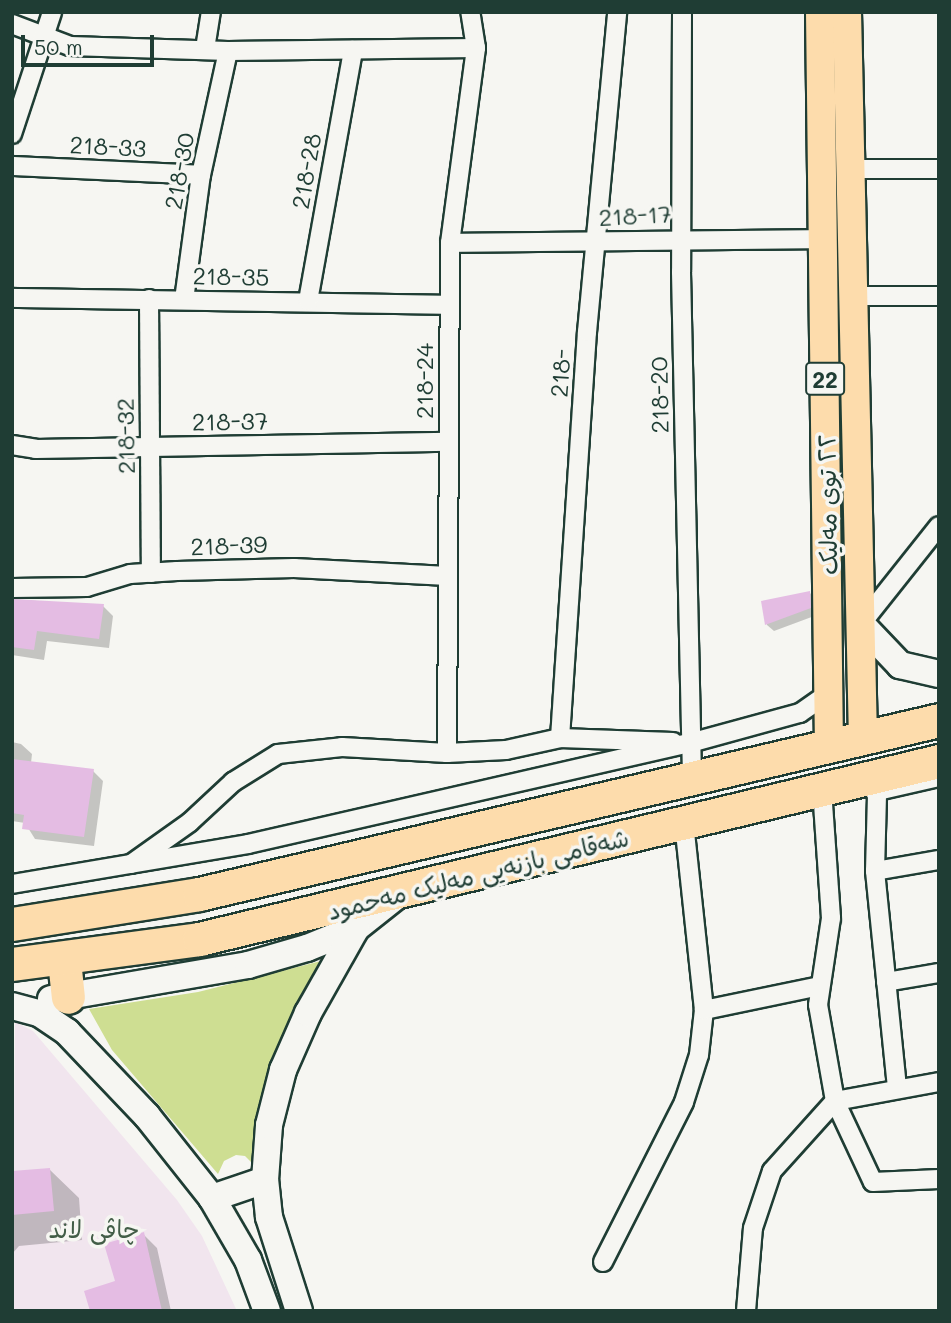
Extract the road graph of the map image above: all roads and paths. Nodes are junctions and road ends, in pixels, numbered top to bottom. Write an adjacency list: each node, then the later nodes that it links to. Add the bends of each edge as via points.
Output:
1 (52, 12): 9 (street)
2 (211, 12): 11 (street)
3 (470, 12): 10 (street, 218-24)
4 (617, 12): 21 (street, 218-)
5 (682, 12): 19 (street, 218-20)
6 (820, 12): 20 (main road, ٢٢ توی مەلیک / 22)
7 (847, 12): 16 (main road, ٢٢ توی مەلیک / 22)
8 (12, 24): 9 (street)
9 (43, 35): 11 (street, via 70,46); 14 (street)
10 (476, 48): 12 (street); 22 (street, 218-24)
11 (205, 49): 13 (street)
12 (353, 50): 13 (street); 28 (street, 218-28)
13 (228, 51): 18 (street, 218-30)
14 (12, 134)
15 (12, 166): 18 (street, 218-33)
16 (851, 169): 17 (street); 23 (main road, ٢٢ توی مەلیک / 22)
17 (939, 169)
18 (201, 174): 27 (street, 218-30)
19 (681, 237): 20 (street, 218-17); 21 (street, 218-17); 43 (street, 218-20)
20 (823, 239): 39 (main road, ٢٢ توی مەلیک / 22)
21 (594, 242): 22 (street, 218-17); 41 (street, 218-)
22 (450, 243): 29 (street, 218-24)
23 (853, 296): 24 (street); 37 (main road, ٢٢ توی مەلیک / 22)
24 (939, 296)
25 (12, 298): 26 (street, 218-35)
26 (149, 299): 27 (street, 218-35); 32 (street, 218-32)
27 (184, 300): 28 (street, 218-35)
28 (308, 302): 29 (street, 218-35)
29 (449, 305): 30 (street, 218-24)
30 (449, 442): 32 (street, 218-37); 35 (street, 218-24)
31 (12, 445): 32 (street, 218-37)
32 (150, 447): 34 (street, 218-32)
33 (939, 526): 37 (street)
34 (151, 573): 35 (street, 218-39, via 294,568); 36 (street, 218-39, via 88,587)
35 (448, 576): 45 (street, 218-24)
36 (12, 588)
37 (861, 624): 38 (main road, via 900,665); 42 (main road, ٢٢ توی مەلیک / 22)
38 (939, 674)
39 (830, 692): 43 (street, via 800,713); 44 (main road, ٢٢ توی مەلیک / 22)
40 (939, 720): 42 (highway, شەقامی بازنەیی مەلیک مەحمود)
41 (560, 738): 43 (street); 45 (street, via 506,750)
42 (863, 738): 44 (highway, شەقامی بازنەیی مەلیک مەحمود)
43 (690, 743): 47 (street, 218-20); 53 (street)
44 (829, 745): 47 (highway, شەقامی بازنەیی مەلیک مەحمود)
45 (447, 753): 53 (street, via 342,747 278,754 233,782 190,822)
46 (939, 761): 49 (highway, شەقامی بازنەیی مەلیک مەحمود)
47 (692, 778): 57 (highway, شەقامی بازنەیی مەلیک مەحمود, via 199,894)
48 (939, 781): 49 (lane)
49 (872, 787): 50 (highway, شەقامی بازنەیی مەلیک مەحمود); 54 (street)
50 (822, 790): 51 (highway, شەقامی بازنەیی مەلیک مەحمود); 63 (street, via 831,918)
51 (684, 823): 56 (highway, شەقامی بازنەیی مەلیک مەحمود); 66 (street)
52 (939, 860): 54 (street)
53 (125, 868): 55 (street)
54 (875, 871): 62 (street)
55 (12, 884)
56 (399, 894): 58 (main road); 59 (highway, شەقامی بازنەیی مەلیک مەحمود, via 199,939)
57 (12, 924)
58 (356, 928): 64 (main road, via 248,965); 71 (main road, via 318,992 283,1070 269,1125)
59 (64, 960): 60 (highway, شەقامی بازنەیی مەلیک مەحمود); 64 (highway)
60 (12, 964)
61 (939, 973): 62 (street)
62 (886, 982): 68 (street)
63 (820, 986): 66 (street); 69 (street, via 818,1005)
64 (68, 997): 65 (main road)
65 (12, 1006): 72 (main road, via 45,1017 86,1050 148,1116)
66 (705, 1010): 73 (street, via 699,1055 684,1102)
67 (939, 1082): 68 (street)
68 (897, 1089): 69 (street)
69 (835, 1101): 70 (street, via 873,1182); 76 (street, via 772,1171 753,1228)
70 (939, 1179)
71 (265, 1180): 72 (main road); 75 (main road, via 273,1233)
72 (212, 1198): 74 (main road, via 248,1260)
73 (603, 1262)
74 (267, 1311)
75 (299, 1311)
76 (746, 1311)

